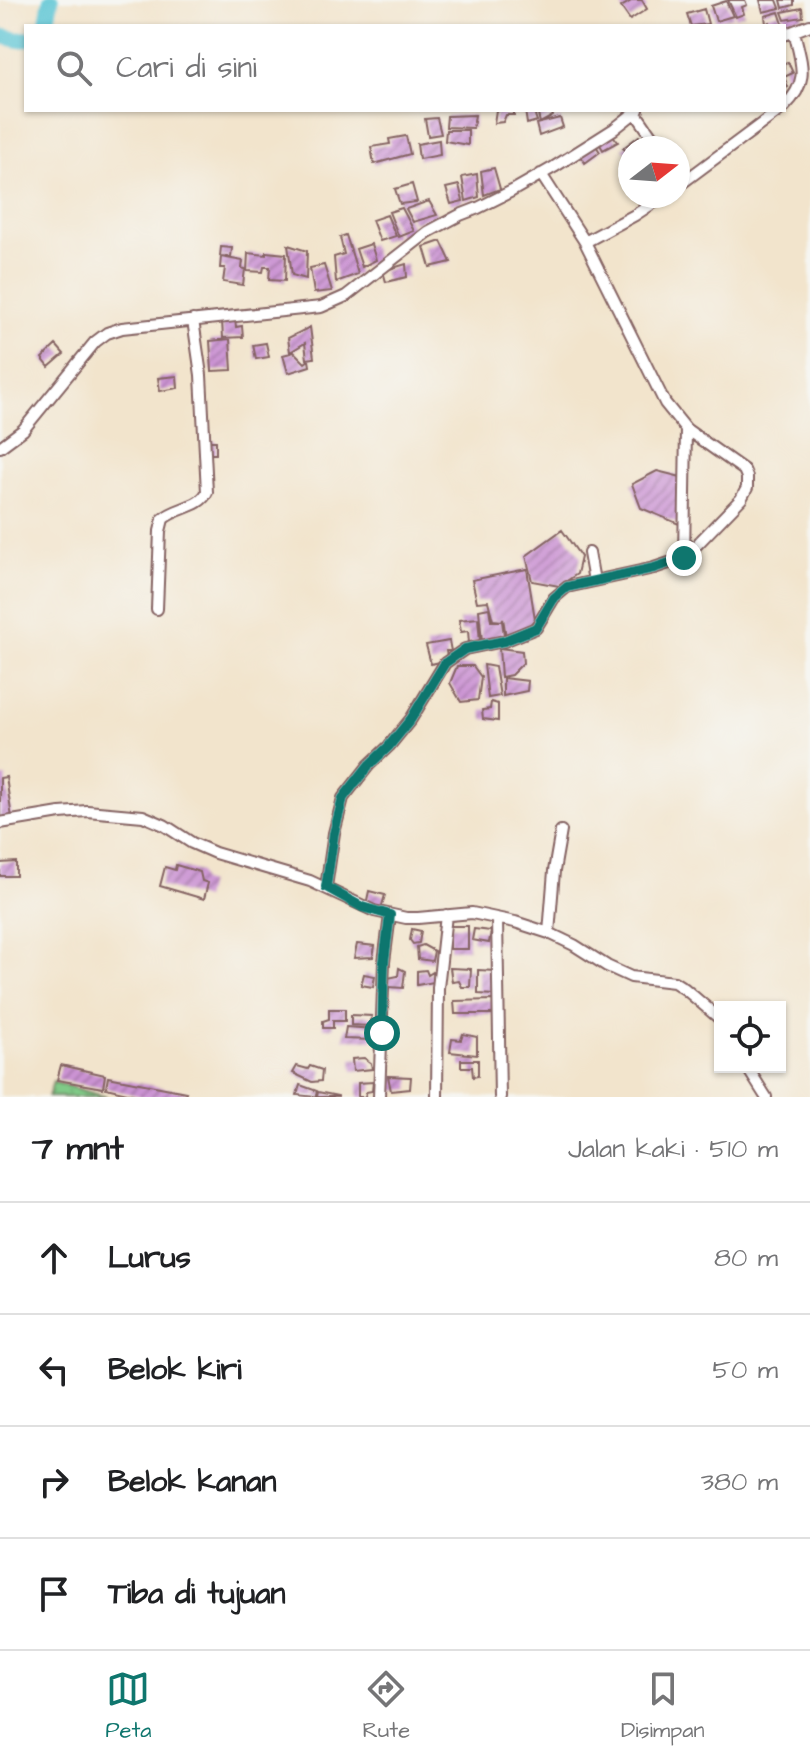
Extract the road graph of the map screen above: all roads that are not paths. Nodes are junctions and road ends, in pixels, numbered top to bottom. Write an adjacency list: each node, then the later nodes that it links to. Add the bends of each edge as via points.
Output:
1 (810, 25): 2 (street)
2 (789, 33): 3 (street, via 804,79)
3 (786, 105)
4 (635, 112): 8 (street)
5 (637, 112): 7 (street)
6 (778, 112): 9 (street)
7 (652, 136)
8 (541, 174): 11 (street); 12 (street, via 428,232 334,302)
9 (690, 174)
10 (646, 208): 11 (street)
11 (585, 242): 13 (street, via 665,403)
12 (193, 320): 14 (street, via 107,333 23,430); 18 (street, via 207,492 205,498 163,519)
13 (686, 429): 16 (street); 16 (street, via 744,470 747,488)
14 (0, 447)
15 (589, 553): 17 (street)
16 (684, 558): 17 (street)
17 (594, 581): 21 (street, via 567,587 536,628 465,649 445,663 411,719 343,798)
18 (157, 609)
19 (0, 823): 21 (street, via 87,811 143,816 215,853)
20 (561, 831): 25 (street)
21 (326, 887): 22 (street)
22 (390, 915): 23 (street); 28 (street)
23 (446, 915): 24 (street, via 472,913); 29 (street, via 438,988)
24 (497, 919): 25 (street); 30 (street)
25 (549, 933): 26 (street, via 631,977 674,982)
26 (714, 1014)
27 (751, 1073): 31 (street)
28 (379, 1097)
29 (437, 1097)
30 (500, 1097)
31 (766, 1097)

